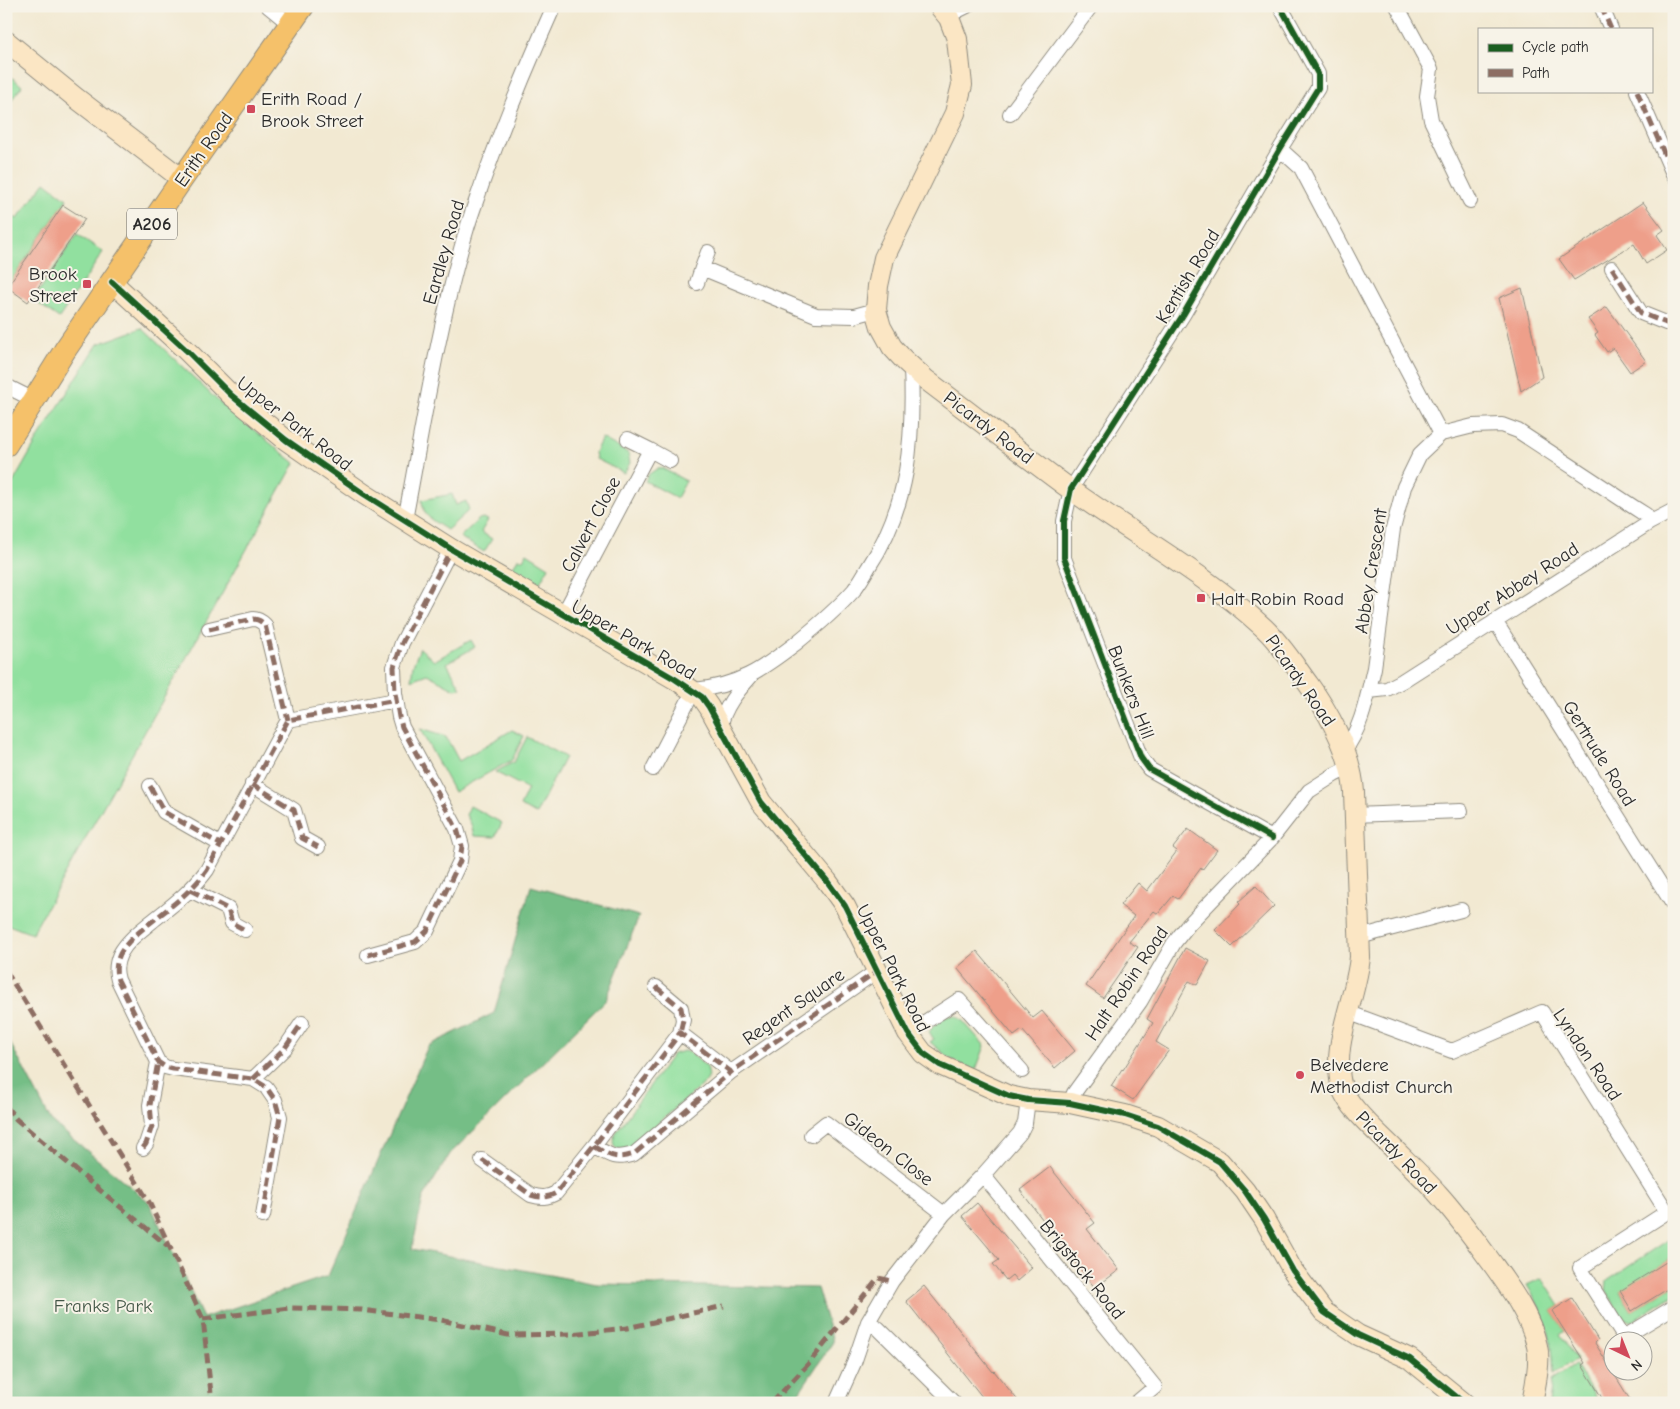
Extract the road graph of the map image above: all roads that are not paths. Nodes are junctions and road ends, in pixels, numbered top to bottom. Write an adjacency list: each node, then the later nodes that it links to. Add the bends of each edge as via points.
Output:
1 (268, 6): 9 (street)
2 (554, 6): 35 (street, Eardley Road, via 497,141 466,232 436,355)
3 (967, 6): 8 (street, via 953,13)
4 (1091, 6): 13 (street)
5 (1280, 6): 14 (street, Kentish Road, via 1318,74 1318,88)
6 (1397, 6): 17 (street, via 1431,69 1427,96 1431,120)
7 (1601, 6): 10 (street)
8 (944, 12): 23 (street, Picardy Road, via 957,39 962,86 955,113 884,258)
9 (297, 15): 16 (main road, Erith Road / A206)
10 (1611, 28)
11 (6, 41): 16 (street)
12 (1637, 92): 15 (street)
13 (1010, 114)
14 (1280, 148): 28 (street, via 1301,168); 33 (street, Kentish Road, via 1183,315)
15 (1674, 176)
16 (182, 180): 21 (main road, Erith Road / A206)
17 (1470, 201)
18 (708, 252): 19 (street)
19 (702, 268): 22 (street); 23 (street, via 816,315 854,316)
20 (1612, 268): 24 (street, via 1641,313 1666,323)
21 (112, 282): 27 (main road, Erith Road / A206); 35 (street, Upper Park Road, via 231,395 286,440)
22 (697, 283)
23 (876, 310): 25 (street, Picardy Road, via 881,328 892,347)
24 (1674, 321)
25 (911, 367): 33 (street, Picardy Road); 41 (street, via 909,461 893,520 880,550 855,589 821,624)
26 (6, 386): 27 (street)
27 (34, 400): 30 (main road, Erith Road / A206)
28 (1441, 434): 36 (street, Abbey Crescent, via 1473,426 1502,425 1518,431 1646,515); 43 (street, Abbey Crescent, via 1420,454 1404,487 1392,529)
29 (628, 439): 31 (street)
30 (6, 445)
31 (650, 450): 32 (street); 38 (street, Calvert Close)
32 (670, 461)
33 (1071, 489): 47 (street, Picardy Road, via 1221,593 1265,630 1322,703); 53 (street, Bunkers Hill, via 1064,521 1064,558 1141,758 1149,769)
34 (1674, 510): 36 (street, Upper Abbey Road)
35 (405, 520): 37 (street, Upper Park Road)
36 (1649, 523): 39 (street, Upper Abbey Road)
37 (451, 549): 38 (street, Upper Park Road); 44 (street, via 402,643 394,667)
38 (563, 615): 42 (street, Upper Park Road)
39 (1494, 621): 43 (street, Upper Abbey Road, via 1402,681 1387,689); 57 (street, Gertrude Road)
40 (209, 629): 45 (street, via 253,619 265,625)
41 (751, 675): 42 (street, via 721,687); 46 (street, via 728,705)
42 (694, 690): 46 (street, Upper Park Road, via 709,707); 48 (street)
43 (1369, 691): 47 (street, Abbey Crescent)
44 (396, 700): 45 (street); 61 (street, via 402,727 457,829 461,854 422,937 416,942)
45 (288, 720): 49 (street)
46 (720, 728): 62 (street, Upper Park Road, via 761,802 845,906)
47 (1347, 759): 52 (street, Picardy Road, via 1354,792); 53 (street, Halt Robin Road, via 1334,775 1309,791)
48 (653, 769)
49 (252, 784): 54 (street); 55 (street, via 294,810 302,838)
50 (150, 786): 54 (street, via 164,812)
51 (1461, 811): 52 (street)
52 (1354, 815): 60 (street, Picardy Road)
53 (1272, 838): 73 (street, Halt Robin Road, via 1174,943 1140,1002 1074,1092)
54 (220, 844): 56 (street, via 207,870)
55 (318, 847)
56 (190, 890): 59 (street, via 228,910 232,923); 68 (street, via 131,939 121,952 116,970)
57 (1674, 906)
58 (1461, 910): 60 (street)
59 (245, 930)
60 (1359, 937): 64 (street, Picardy Road, via 1358,977)
61 (368, 955)
62 (877, 971): 67 (street, Upper Park Road); 70 (street, Regent Square)
63 (656, 987): 66 (street, via 681,1008)
64 (1347, 1012): 79 (street, Lyndon Road, via 1452,1051 1542,1012); 88 (street, Picardy Road, via 1338,1056 1342,1090 1359,1113 1438,1194 1511,1289 1528,1319 1538,1348)
65 (302, 1023): 71 (street, via 286,1048)
66 (680, 1033): 70 (street); 75 (street)
67 (908, 1033): 69 (street, Upper Park Road, via 959,1000); 72 (street, Upper Park Road, via 923,1053 940,1065 992,1089)
68 (158, 1062): 71 (street, via 174,1069); 76 (street, via 150,1105 152,1126)
69 (1022, 1071)
70 (731, 1072): 75 (street, Regent Square, via 634,1154 622,1158 608,1155)
71 (252, 1079): 81 (street, via 266,1087 275,1100 280,1117)
72 (1028, 1100): 73 (street, Upper Park Road); 78 (street, via 1025,1123 1020,1133)
73 (1070, 1103): 87 (street, Upper Park Road, via 1158,1126 1220,1162 1245,1191 1293,1271 1324,1312 1358,1335 1410,1358)
74 (811, 1135): 80 (street, Gideon Close, via 826,1123)
75 (594, 1146): 77 (street, via 556,1193 548,1198 531,1195)
76 (143, 1148)
77 (482, 1160)
78 (983, 1175): 80 (street); 86 (street, Brigstock Road, via 1155,1387)
79 (1671, 1211): 82 (street, via 1580,1268 1624,1337)
80 (944, 1214): 83 (street, via 892,1280)
81 (263, 1216)
82 (1674, 1307)
83 (868, 1322): 84 (street); 85 (street)
84 (836, 1403)
85 (954, 1403)
86 (1136, 1403)
87 (1464, 1403)
88 (1532, 1403)

